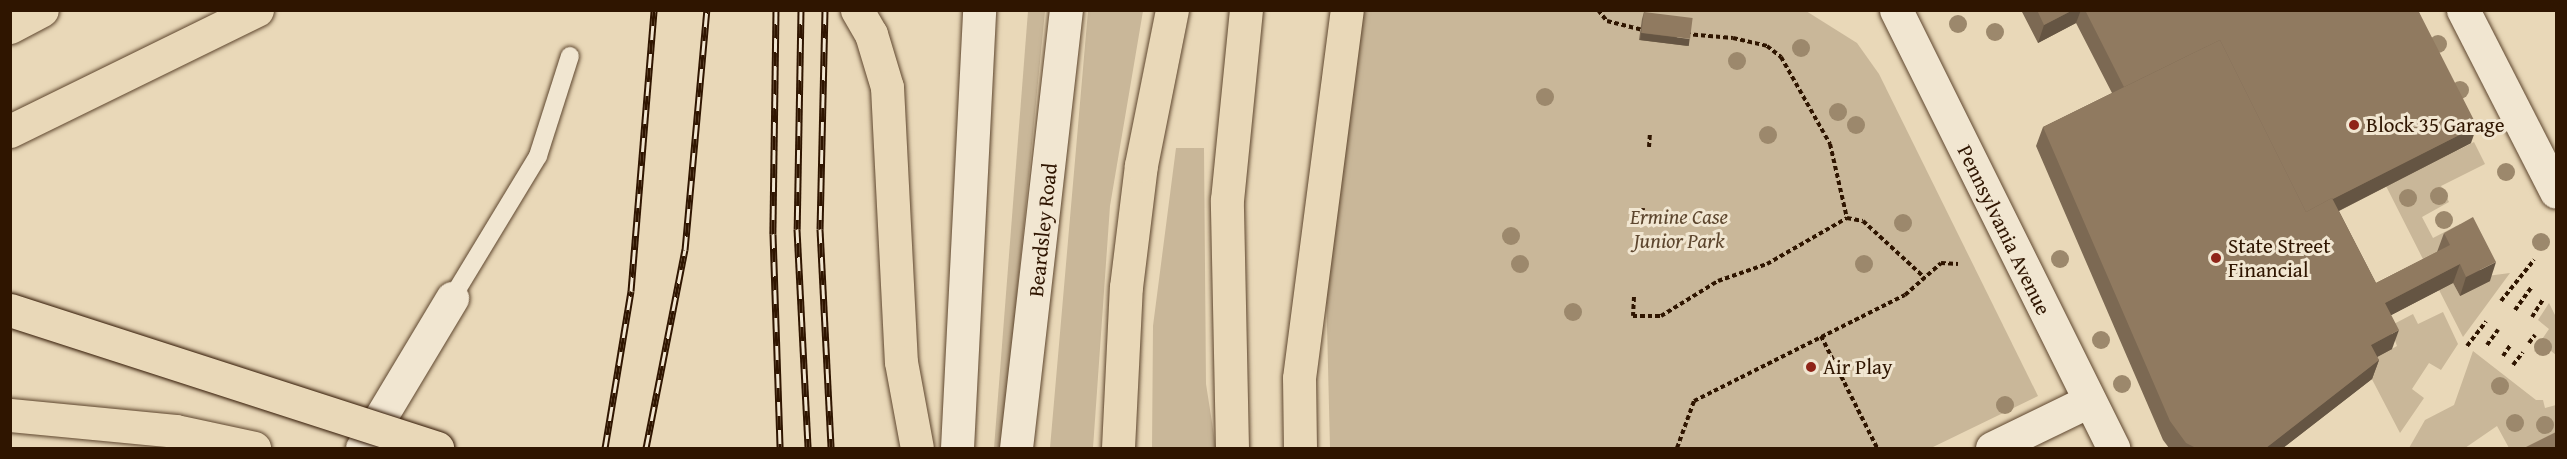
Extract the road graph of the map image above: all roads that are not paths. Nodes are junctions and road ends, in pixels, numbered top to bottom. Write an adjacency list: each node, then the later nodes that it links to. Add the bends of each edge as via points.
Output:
1 (42, 10): 11 (highway)
2 (257, 10): 13 (highway)
3 (856, 10): 22 (highway, via 871,34 887,87 901,362)
4 (979, 10): 23 (street)
5 (1066, 10): 24 (street, Beardsley Road)
6 (1172, 10): 25 (highway, via 1139,176 1126,287)
7 (1246, 10): 26 (highway, via 1227,200)
8 (1347, 10): 27 (highway, via 1299,378)
9 (1896, 10): 17 (street, Pennsylvania Avenue)
10 (2463, 10): 14 (street)
11 (10, 27)
12 (570, 56): 15 (lane, via 538,156)
13 (10, 131)
14 (2556, 191)
15 (452, 298): 20 (street)
16 (10, 310): 21 (highway, bridge)
17 (2089, 401): 28 (street); 29 (street, Pennsylvania Avenue)
18 (10, 415): 19 (highway, via 175,431)
19 (254, 448)
20 (362, 448)
21 (437, 448)
22 (917, 448)
23 (957, 448)
24 (1016, 448)
25 (1118, 448)
26 (1232, 448)
27 (1300, 448)
28 (1992, 448)
29 (2113, 448)

